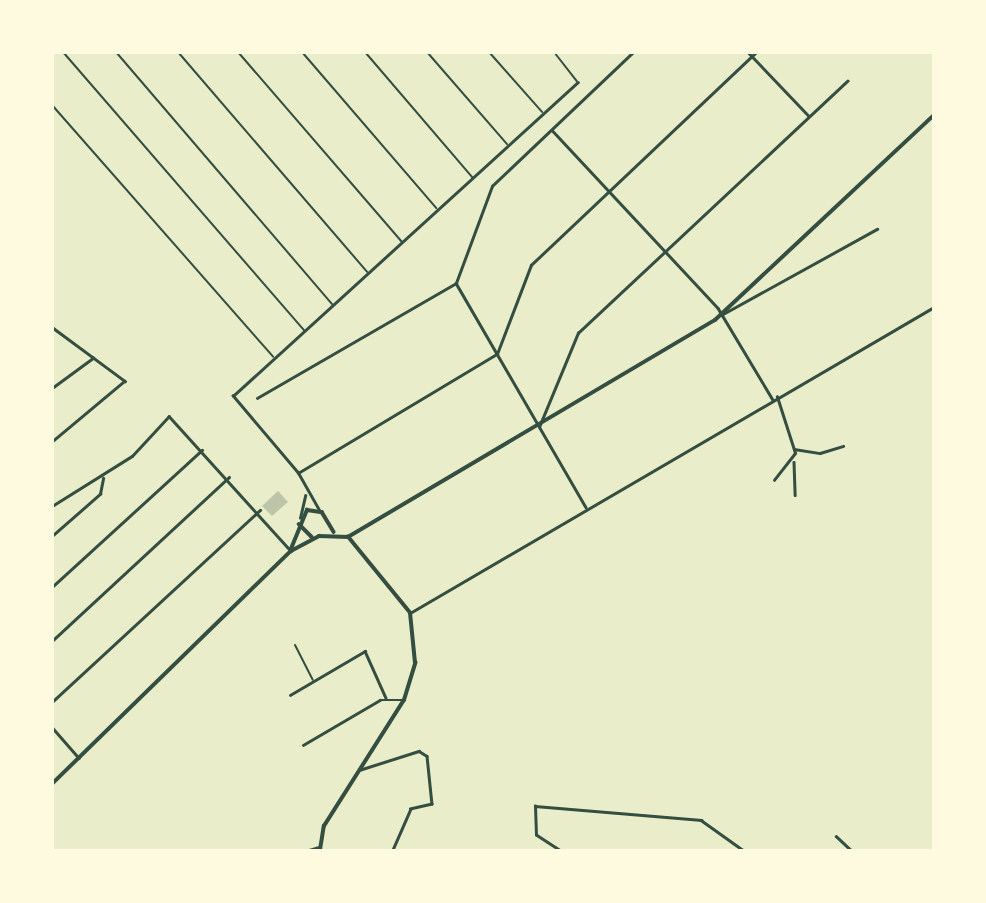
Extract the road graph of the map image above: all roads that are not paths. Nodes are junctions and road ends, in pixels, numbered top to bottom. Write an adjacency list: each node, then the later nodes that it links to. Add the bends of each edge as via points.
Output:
1 (62, 52): 34 (lane)
2 (116, 52): 30 (lane)
3 (178, 52): 28 (lane)
4 (238, 52): 26 (lane)
5 (302, 52): 24 (lane)
6 (365, 52): 22 (lane)
7 (427, 52): 21 (lane)
8 (489, 52): 17 (lane)
9 (554, 52): 15 (lane)
10 (633, 52): 20 (street)
11 (748, 52): 13 (street)
12 (756, 52): 13 (street)
13 (752, 56): 19 (street); 23 (street)
14 (847, 81): 19 (street)
15 (578, 82): 17 (street)
16 (52, 106): 39 (lane)
17 (543, 114): 21 (street)
18 (933, 115): 32 (street)
19 (809, 116): 27 (street)
20 (551, 129): 23 (street); 29 (street, via 492,186)
21 (508, 145): 22 (street)
22 (473, 178): 24 (street)
23 (609, 192): 27 (street); 37 (street, via 531,265)
24 (438, 210): 26 (street)
25 (877, 229): 32 (street)
26 (402, 242): 28 (street)
27 (666, 252): 32 (street); 44 (street, via 574,338)
28 (368, 274): 30 (street)
29 (456, 282): 37 (street); 42 (street)
30 (333, 305): 34 (street)
31 (933, 307): 41 (street)
32 (723, 314): 43 (street); 44 (street)
33 (52, 327): 35 (street)
34 (304, 330): 39 (street)
35 (57, 331): 36 (street); 38 (street)
36 (52, 335)
37 (497, 354): 44 (street); 50 (street)
38 (93, 358): 40 (street); 45 (street, via 125,381)
39 (274, 358): 50 (street, via 233,396)
40 (52, 388)
41 (777, 397): 43 (street); 48 (street)
42 (257, 398)
43 (772, 400): 57 (street)
44 (539, 427): 57 (street); 65 (street)
45 (52, 442)
46 (843, 446): 48 (street, via 820,453)
47 (203, 449): 51 (street); 52 (street, via 169,416); 67 (street)
48 (794, 449): 49 (street)
49 (793, 458): 53 (street); 55 (street)
50 (298, 472): 54 (street)
51 (229, 477): 58 (street); 69 (street)
52 (103, 478): 56 (street); 63 (street, via 100,494)
53 (774, 480)
54 (306, 493): 59 (street); 60 (street)
55 (795, 495)
56 (52, 506)
57 (587, 508): 68 (street)
58 (260, 510): 66 (street); 75 (street)
59 (319, 510): 60 (street); 61 (street)
60 (299, 521): 64 (street); 66 (street)
61 (327, 522): 62 (street); 64 (street)
62 (338, 534): 64 (street); 65 (street)
63 (52, 536)
64 (317, 536): 66 (street)
65 (348, 537): 68 (street)
66 (291, 551): 78 (street)
67 (52, 587)
68 (410, 613): 74 (street, via 415,663)
69 (52, 641)
70 (295, 645): 71 (lane)
71 (313, 680): 72 (street); 73 (street, via 365,652)
72 (290, 695)
73 (386, 698): 74 (street); 77 (street)
74 (404, 700): 79 (street)
75 (52, 702)
76 (52, 727): 78 (street)
77 (303, 746)
78 (79, 758): 80 (street)
79 (359, 770): 82 (street, via 324,825); 84 (street, via 424,752 432,804 411,809)
80 (52, 784)
81 (836, 836): 87 (street)
82 (320, 849): 83 (street)
83 (309, 850)
84 (393, 850)
85 (559, 850): 86 (street, via 533,830 535,806 701,820)
86 (743, 850)
87 (851, 850)

